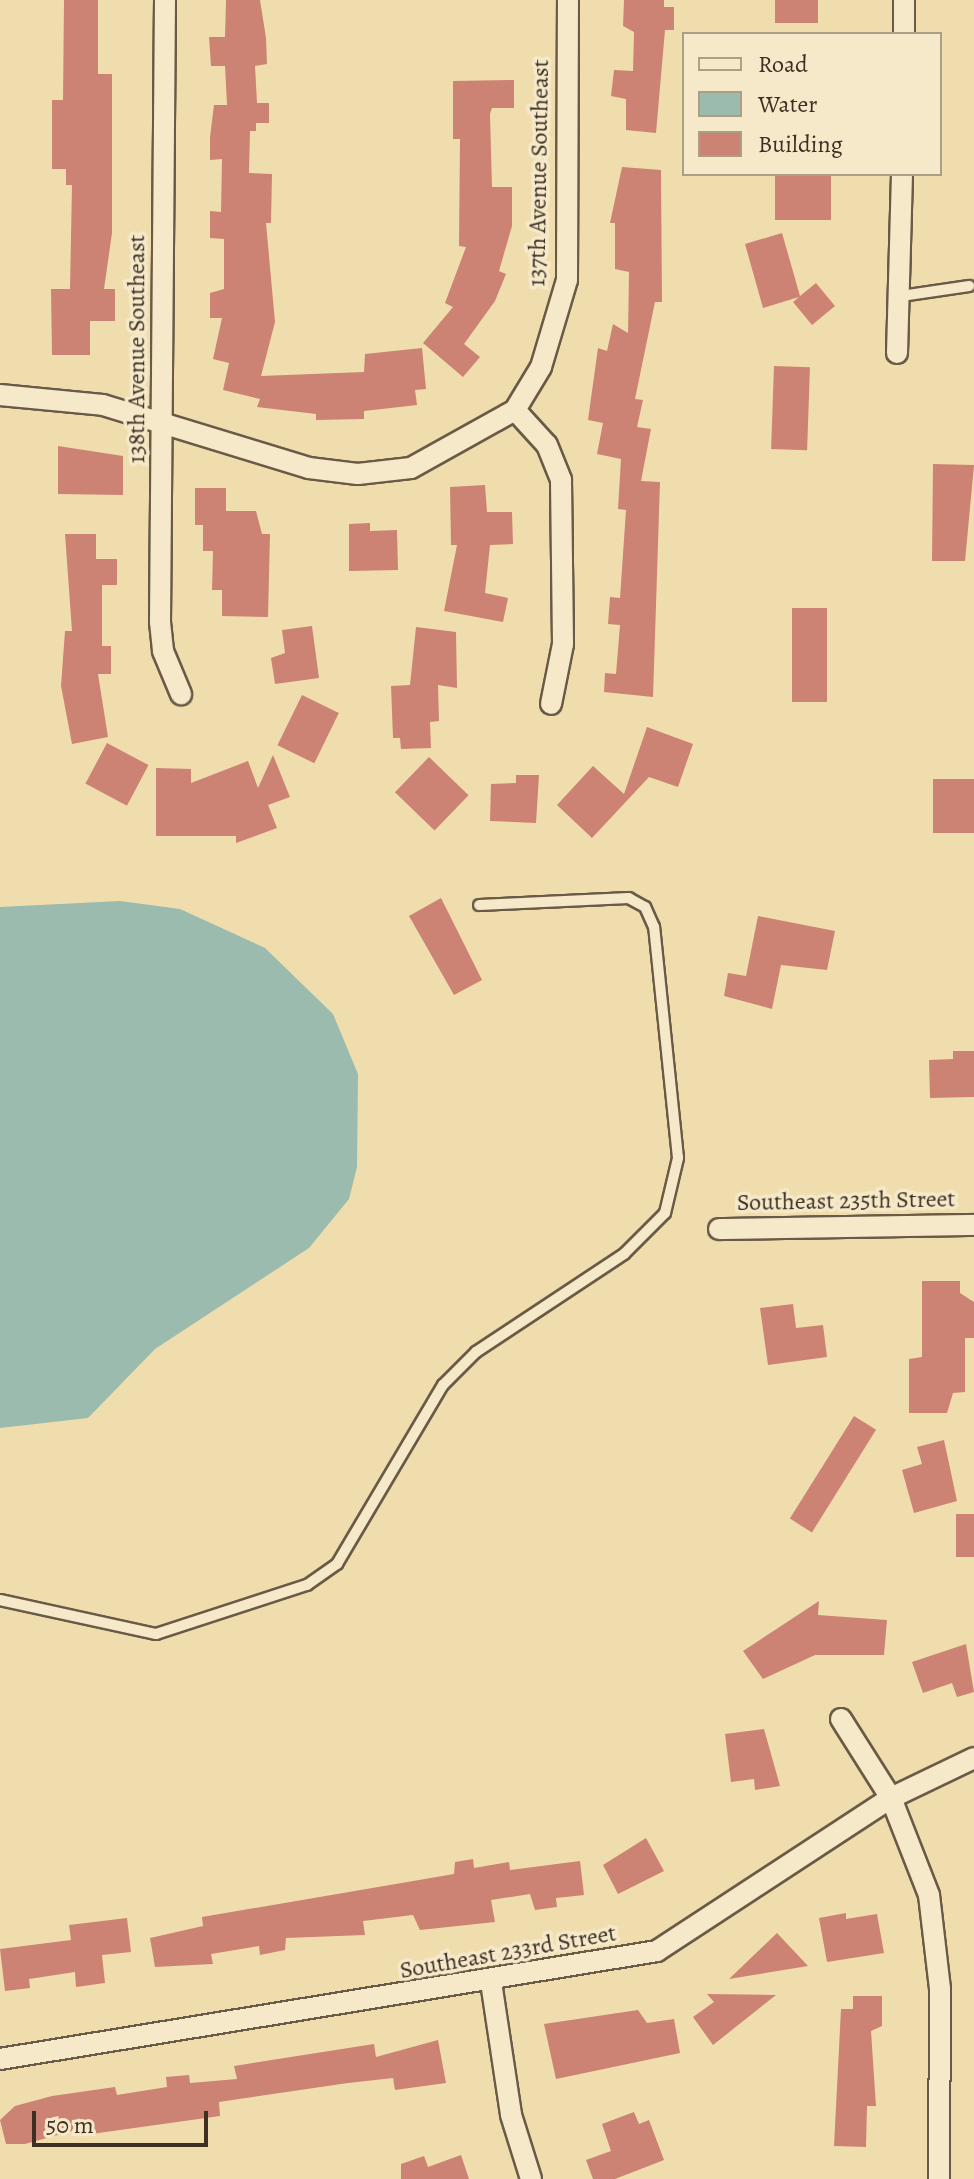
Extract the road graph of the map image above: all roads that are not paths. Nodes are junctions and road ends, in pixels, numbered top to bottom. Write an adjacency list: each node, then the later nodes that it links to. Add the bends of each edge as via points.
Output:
1 (165, 0): 11 (street, 138th Avenue Southeast)
2 (568, 0): 10 (street, 137th Avenue Southeast, via 567,280 541,367)
3 (904, 0): 4 (street)
4 (904, 32)
5 (902, 176): 7 (street)
6 (969, 286): 7 (lane)
7 (901, 296): 8 (street)
8 (897, 353)
9 (0, 395): 11 (street, via 103,405)
10 (515, 410): 11 (street, via 411,468 358,474 309,468); 13 (street, via 547,445 561,480 563,644)
11 (164, 419): 12 (street, 138th Avenue Southeast, via 160,622 163,651)
12 (181, 694)
13 (551, 704)
14 (479, 905): 17 (lane, via 629,898 645,907 654,927 678,1158 665,1213 624,1254 476,1352 443,1385 337,1564 307,1585 156,1634)
15 (974, 1225): 16 (street, Southeast 235th Street)
16 (719, 1229)
17 (0, 1600)
18 (841, 1719): 20 (street)
19 (974, 1758): 20 (street, Southeast 233rd Street)
20 (891, 1798): 21 (street, Southeast 233rd Street, via 657,1951); 24 (street, via 929,1895 935,1934)
21 (491, 1982): 22 (street, Southeast 233rd Street); 23 (street, via 511,2115)
22 (0, 2059)
23 (531, 2179)
24 (939, 2179)

